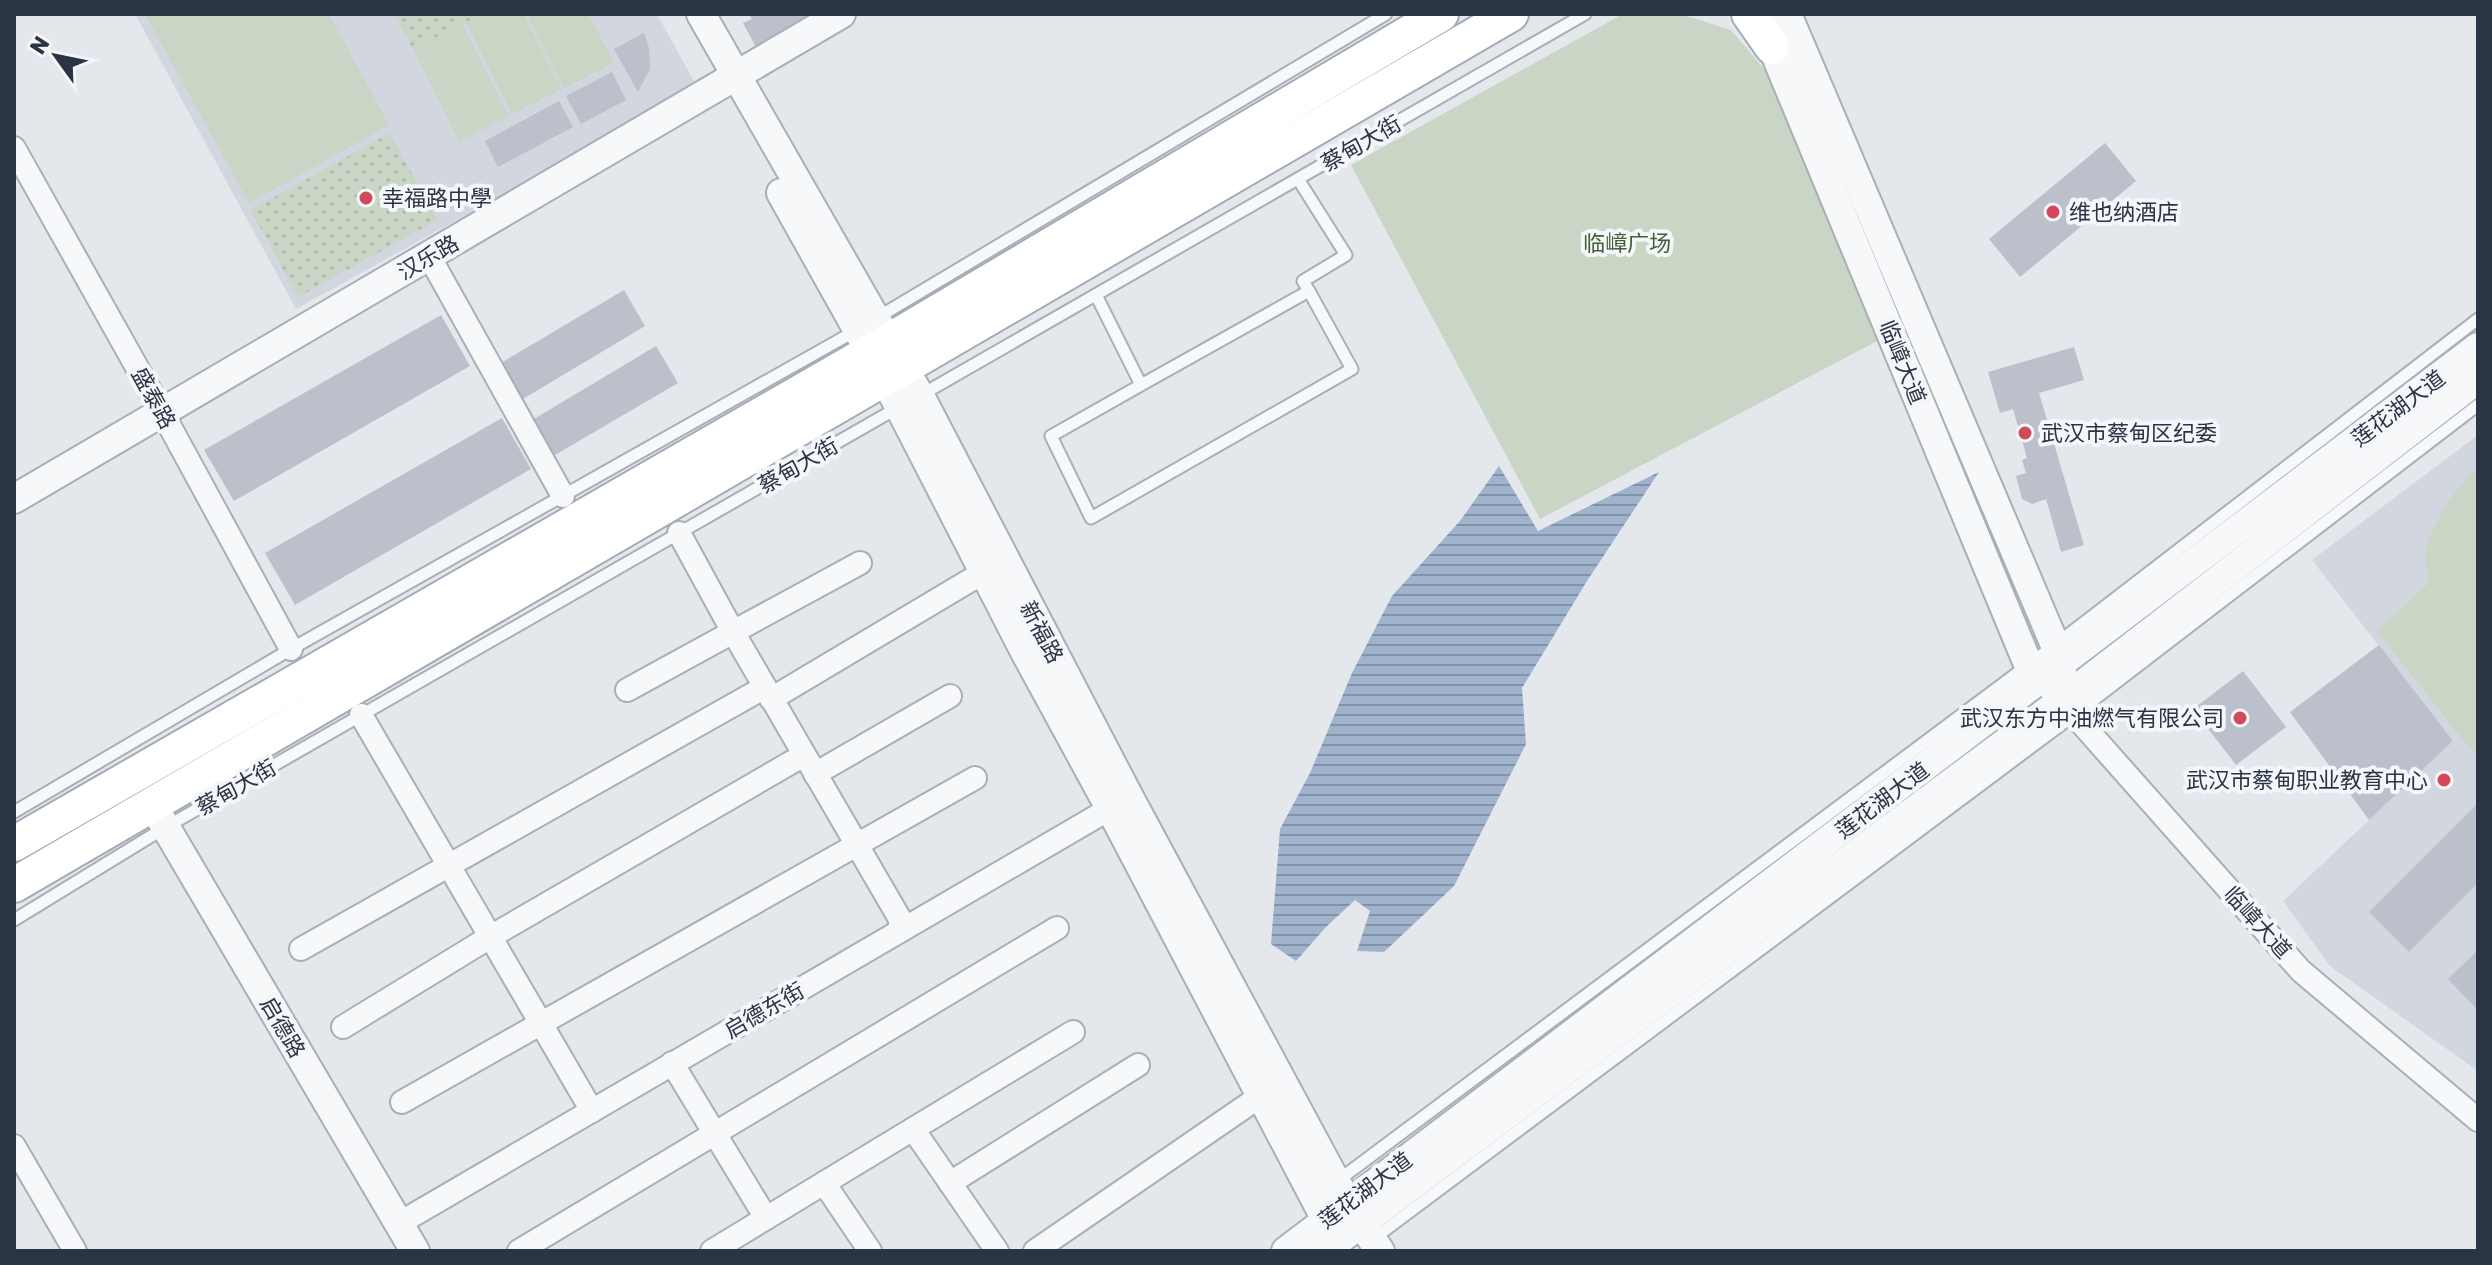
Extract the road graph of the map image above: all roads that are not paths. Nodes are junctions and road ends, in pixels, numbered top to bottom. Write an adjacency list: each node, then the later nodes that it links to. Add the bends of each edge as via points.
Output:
1 (681, 14): 12 (street, 新福路)
2 (701, 14): 12 (street, 新福路)
3 (841, 14): 12 (street, 汉乐路)
4 (1386, 14): 19 (lane, 蔡甸大街)
5 (1441, 14): 19 (main road, 蔡甸大街)
6 (1511, 14): 19 (main road, 蔡甸大街)
7 (1585, 14): 14 (lane, 蔡甸大街)
8 (1749, 14): 11 (main road)
9 (1759, 14): 11 (street, 临嶂大道)
10 (1787, 14): 33 (street, 临嶂大道)
11 (1772, 47): 33 (street, 临嶂大道)
12 (728, 80): 15 (street, 汉乐路); 19 (street, 新福路)
13 (14, 148): 25 (street, 盛泰路)
14 (1298, 179): 16 (lane, via 1346,255 1303,281); 17 (lane, 蔡甸大街)
15 (429, 256): 25 (street, 汉乐路); 26 (street)
16 (1309, 291): 22 (lane); 22 (lane, via 1352,369 1091,518 1051,436)
17 (1096, 295): 22 (lane); 23 (lane, 蔡甸大街)
18 (2478, 319): 33 (lane, 莲花湖大道)
19 (880, 347): 23 (street, 新福路); 26 (lane, 蔡甸大街); 43 (main road, 蔡甸大街); 44 (main road, 蔡甸大街)
20 (2478, 347): 33 (street, 莲花湖大道)
21 (2478, 379): 37 (street, 莲花湖大道)
22 (1141, 385)
23 (909, 402): 28 (lane, 蔡甸大街); 30 (street, 新福路); 41 (street, 新福路)
24 (2478, 405): 37 (lane, 莲花湖大道)
25 (162, 412): 27 (street, 汉乐路); 32 (street, 盛泰路)
26 (563, 496): 32 (lane, 蔡甸大街)
27 (14, 499)
28 (679, 533): 31 (street); 38 (lane, 蔡甸大街)
29 (860, 563): 31 (street)
30 (984, 572): 35 (street); 41 (street, 新福路)
31 (733, 632): 34 (street); 35 (street)
32 (291, 649): 42 (lane, 蔡甸大街)
33 (2046, 663): 37 (street, 临嶂大道); 69 (street, 莲花湖大道)
34 (627, 690)
35 (768, 693): 39 (street); 46 (street)
36 (950, 696): 39 (street)
37 (2069, 706): 61 (street, 临嶂大道, via 2301,971); 69 (street, 莲花湖大道)
38 (361, 715): 43 (lane, 蔡甸大街); 46 (street)
39 (809, 764): 45 (street); 51 (street)
40 (975, 778): 45 (street)
41 (1120, 802): 50 (street, 启德东街); 58 (street, 新福路); 69 (street, 新福路)
42 (14, 812)
43 (159, 815): 47 (main road, 蔡甸大街); 48 (lane, 蔡甸大街); 68 (street, 启德路)
44 (14, 844)
45 (856, 846): 50 (street, via 900,919); 53 (street)
46 (450, 867): 51 (street); 52 (street)
47 (14, 885)
48 (14, 920)
49 (1057, 928): 63 (street)
50 (900, 931): 56 (street, 启德东街)
51 (490, 937): 53 (street); 54 (street)
52 (301, 949)
53 (541, 1024): 59 (street); 60 (street)
54 (343, 1027)
55 (1073, 1032): 62 (street)
56 (672, 1063): 60 (street, 启德东街); 63 (street)
57 (1138, 1065): 66 (street)
58 (1262, 1095): 69 (street, 新福路); 76 (street)
59 (402, 1102)
60 (592, 1111): 68 (street, 启德东街)
61 (2478, 1120)
62 (913, 1129): 65 (street); 66 (street)
63 (716, 1133): 67 (street); 72 (street)
64 (14, 1146): 70 (street)
65 (824, 1183): 67 (street); 74 (street)
66 (950, 1183): 75 (street)
67 (766, 1218): 73 (street)
68 (398, 1224): 71 (street, 启德路)
69 (1348, 1229): 77 (street, 莲花湖大道)
70 (75, 1251)
71 (415, 1251)
72 (519, 1251)
73 (712, 1251)
74 (870, 1251)
75 (997, 1251)
76 (1035, 1251)
77 (1286, 1251)

